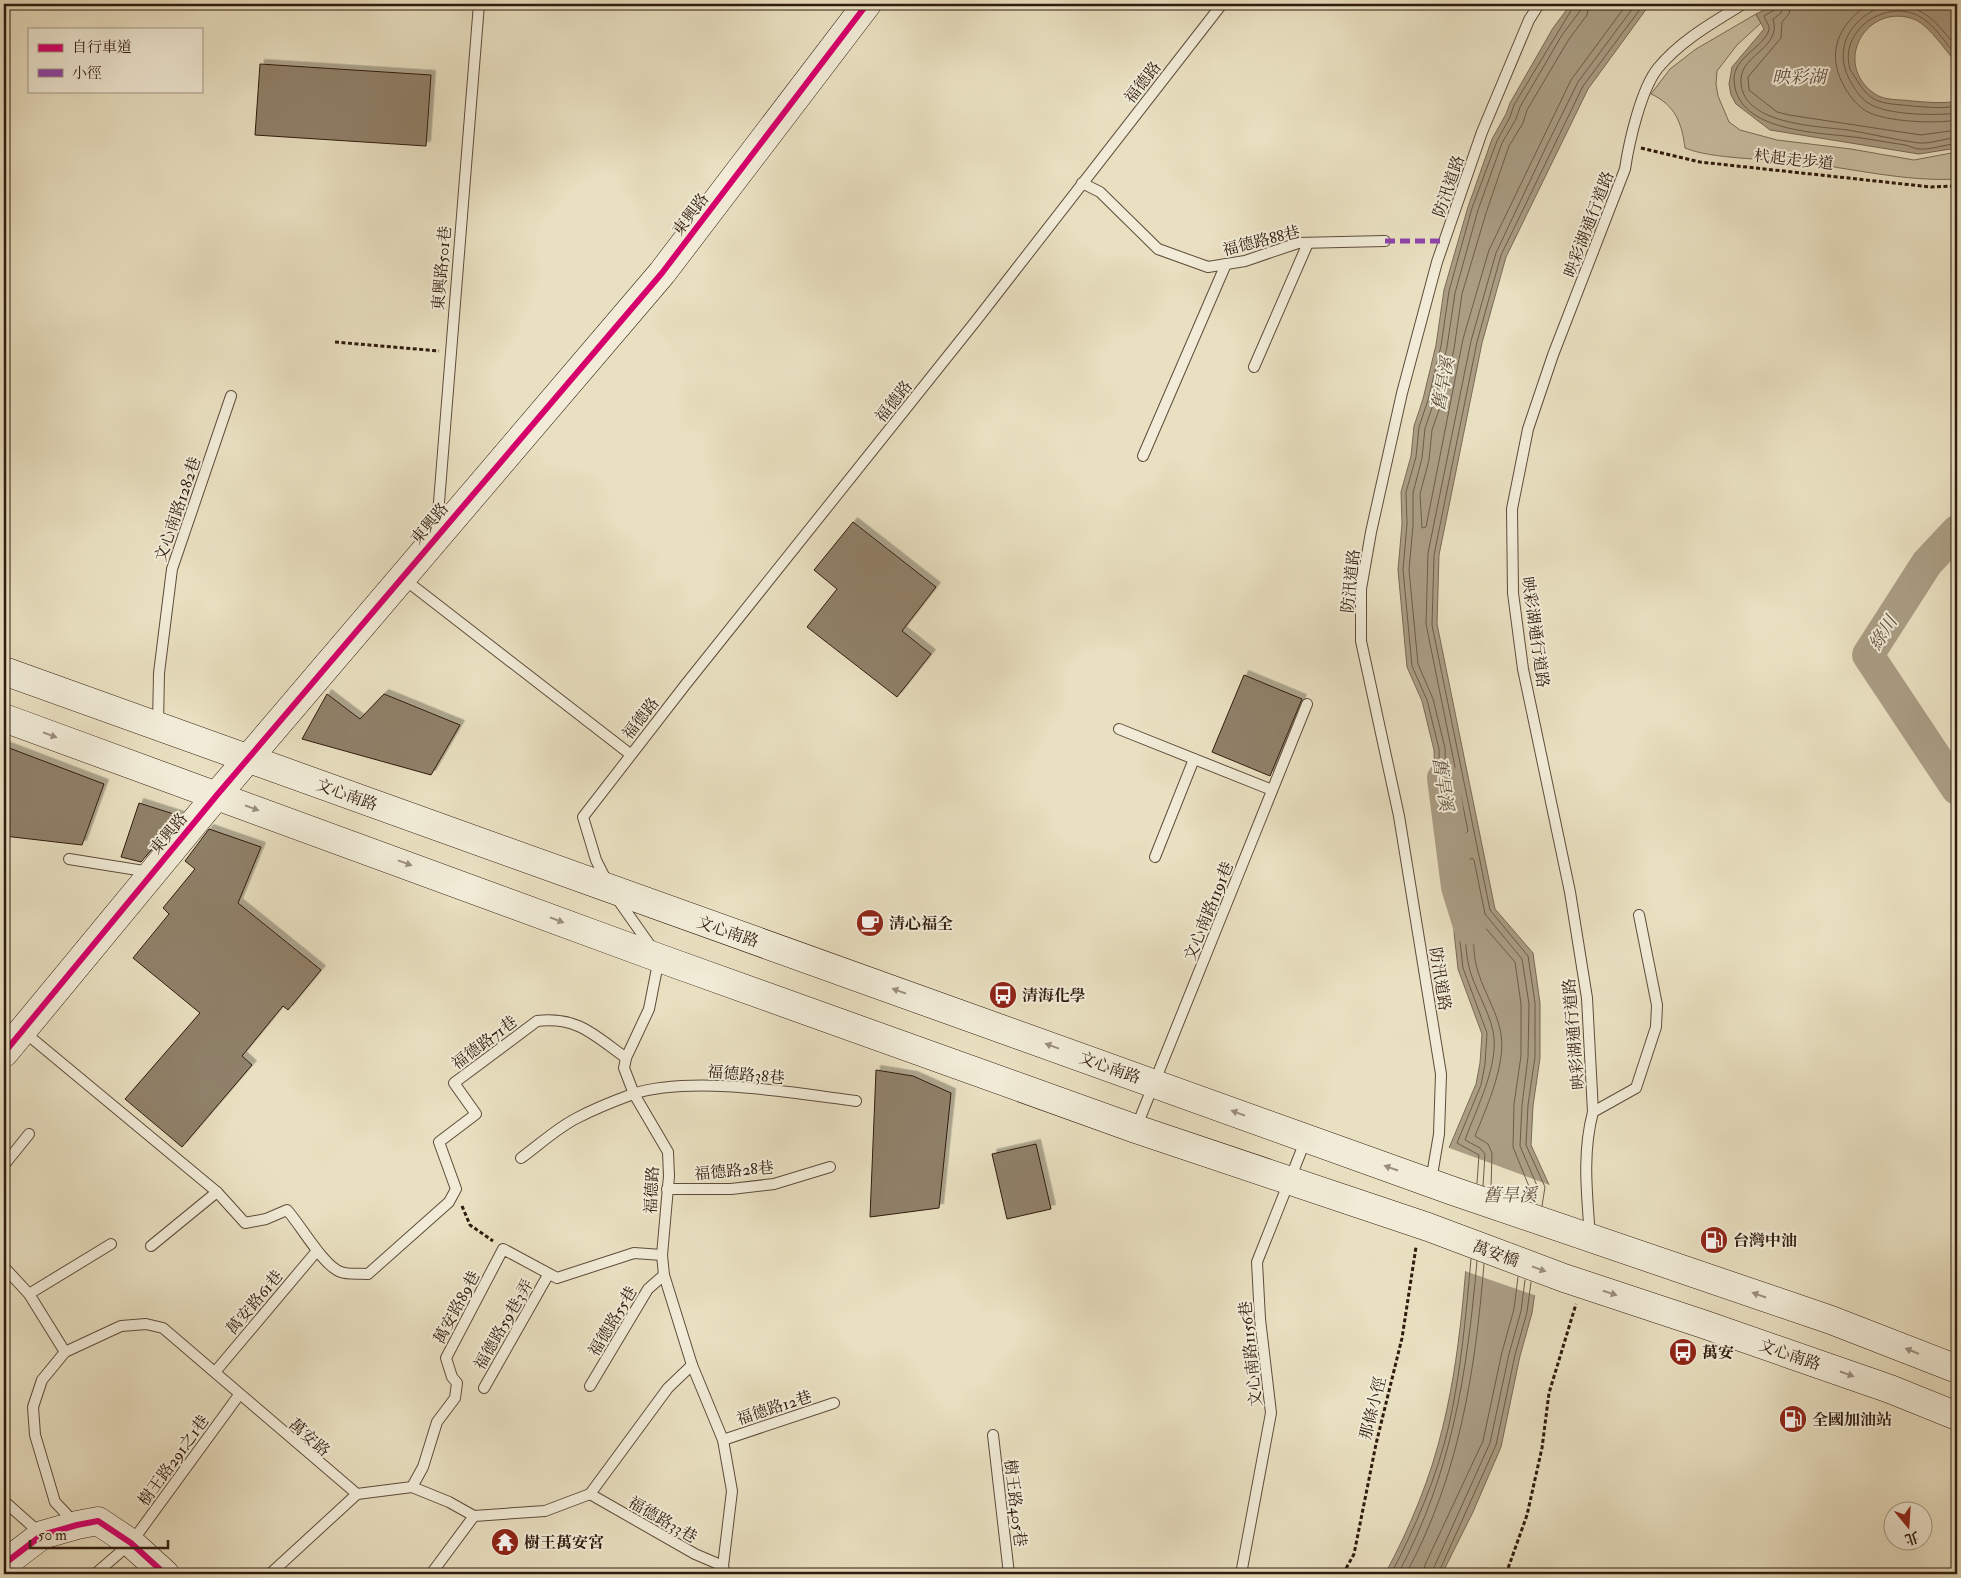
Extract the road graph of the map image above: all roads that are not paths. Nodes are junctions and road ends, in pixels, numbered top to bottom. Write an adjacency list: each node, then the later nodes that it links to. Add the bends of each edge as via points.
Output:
1 (479, 4): 13 (lane, 東興路501巷)
2 (867, 4): 13 (main road, 東興路, via 662,273)
3 (1222, 4): 6 (lane, 福德路)
4 (1540, 4): 45 (lane, 防汛道路, via 1529,20 1482,132 1437,262 1402,393 1361,589 1361,641 1399,816 1441,1074 1439,1134)
5 (1743, 4): 37 (lane, 映彩湖通行道路, via 1699,30 1658,68 1642,103 1625,169 1528,429 1512,510 1513,593 1523,669 1570,892 1587,998)
6 (1082, 183): 9 (lane, 福德路88巷, via 1100,192 1158,249 1208,268); 20 (lane, 福德路)
7 (1386, 241): 8 (lane, 福德路88巷)
8 (1308, 243): 9 (lane, 福德路88巷); 10 (lane)
9 (1226, 264): 12 (lane)
10 (1254, 368)
11 (231, 396): 18 (lane, 文心南路1282巷, via 172,569 159,673)
12 (1144, 456)
13 (436, 536): 14 (main road, 東興路)
14 (403, 578): 20 (lane); 21 (main road, 東興路)
15 (4, 671): 18 (main road, 文心南路)
16 (1307, 704): 23 (lane, 文心南路1191巷)
17 (4, 718): 24 (main road, one-way to 24)
18 (158, 725): 21 (main road, 文心南路)
19 (1119, 729): 22 (lane)
20 (630, 754): 28 (lane, 福德路, via 583,817 596,860)
21 (249, 758): 24 (main road, 東興路); 28 (main road, 文心南路)
22 (1194, 759): 23 (lane); 25 (lane)
23 (1272, 790): 34 (lane, 文心南路1191巷)
24 (217, 795): 27 (main road, 東興路); 30 (main road, one-way to 30)
25 (1155, 857)
26 (69, 859): 27 (lane)
27 (153, 872): 31 (main road, 東興路)
28 (611, 891): 30 (lane, 福德路); 34 (main road, 文心南路, one-way to 28)
29 (1639, 915): 37 (lane, via 1657,1005 1656,1027 1636,1088)
30 (659, 958): 33 (lane, via 649,1009); 38 (main road)
31 (23, 1031): 32 (main road, 東興路); 47 (lane)
32 (4, 1053)
33 (626, 1058): 35 (lane, 福德路, via 624,1068); 51 (lane, 福德路71巷, via 574,1022 537,1021 454,1083 476,1114 439,1142 456,1189 449,1202 368,1274 340,1272)
34 (1155, 1083): 38 (lane, 文心南路1191巷); 40 (main road, 文心南路, one-way to 34)
35 (634, 1094): 36 (lane, 福德路38巷, via 700,1085); 41 (lane, 福德路38巷, via 576,1119); 46 (lane, 福德路, via 668,1152)
36 (856, 1101)
37 (1593, 1112): 48 (lane, 映彩湖通行道路, via 1587,1134)
38 (1136, 1129): 44 (main road)
39 (29, 1134): 42 (lane)
40 (1307, 1138): 44 (lane, 文心南路1156巷); 45 (main road, 文心南路, one-way to 40)
41 (522, 1158)
42 (4, 1165)
43 (830, 1167): 46 (lane, 福德路28巷, via 774,1184 731,1189)
44 (1290, 1183): 56 (main road, 萬安橋, one-way to 56, via 1422,1236); 84 (lane, 文心南路1156巷, via 1257,1262 1270,1414)
45 (1442, 1186): 48 (main road)
46 (668, 1189): 52 (lane, 福德路)
47 (218, 1192): 50 (lane); 51 (lane, via 245,1223 287,1210 302,1226)
48 (1586, 1236): 60 (main road, one-way to 48, via 1831,1320)
49 (111, 1244): 57 (lane)
50 (151, 1246)
51 (316, 1252): 61 (lane, 萬安路61巷)
52 (662, 1255): 54 (lane, via 634,1253 557,1278); 55 (lane, 福德路)
53 (4, 1267): 57 (lane)
54 (548, 1275): 63 (lane, 福德路59巷3弄); 69 (lane, 萬安路89巷, via 503,1249 446,1358 457,1383 455,1398 437,1422 423,1467)
55 (664, 1275): 59 (lane, 福德路); 62 (lane, 福德路55巷, via 648,1289)
56 (1570, 1289): 66 (main road, 文心南路, one-way to 66, via 1713,1327)
57 (28, 1294): 58 (lane)
58 (65, 1352): 61 (lane, 萬安路, via 121,1326 146,1324 163,1328); 74 (lane, 萬安路, via 42,1380 32,1407 36,1435 55,1502)
59 (692, 1365): 68 (lane, 福德路); 71 (lane, via 668,1388)
60 (1957, 1369)
61 (215, 1372): 64 (lane, 萬安路)
62 (590, 1386)
63 (484, 1388)
64 (239, 1396): 70 (lane, 萬安路); 76 (lane, 樹王路291之1巷)
65 (834, 1403): 68 (lane, 福德路12巷)
66 (1957, 1416)
67 (993, 1435): 83 (lane, 樹王路405巷)
68 (723, 1440): 78 (lane, 福德路, via 732,1492)
69 (412, 1487): 70 (lane); 73 (lane)
70 (357, 1494): 81 (lane)
71 (590, 1494): 73 (lane, via 545,1511); 78 (lane, 福德路33巷)
72 (4, 1501): 75 (lane)
73 (474, 1516): 82 (lane)
74 (77, 1525): 75 (main road); 76 (main road, via 98,1521)
75 (42, 1535): 77 (main road)
76 (131, 1543): 79 (lane, 樹王路291之1巷); 80 (main road)
77 (4, 1564)
78 (724, 1570)
79 (95, 1574)
80 (165, 1574)
81 (270, 1574)
82 (431, 1574)
83 (1009, 1574)
84 (1241, 1574)

